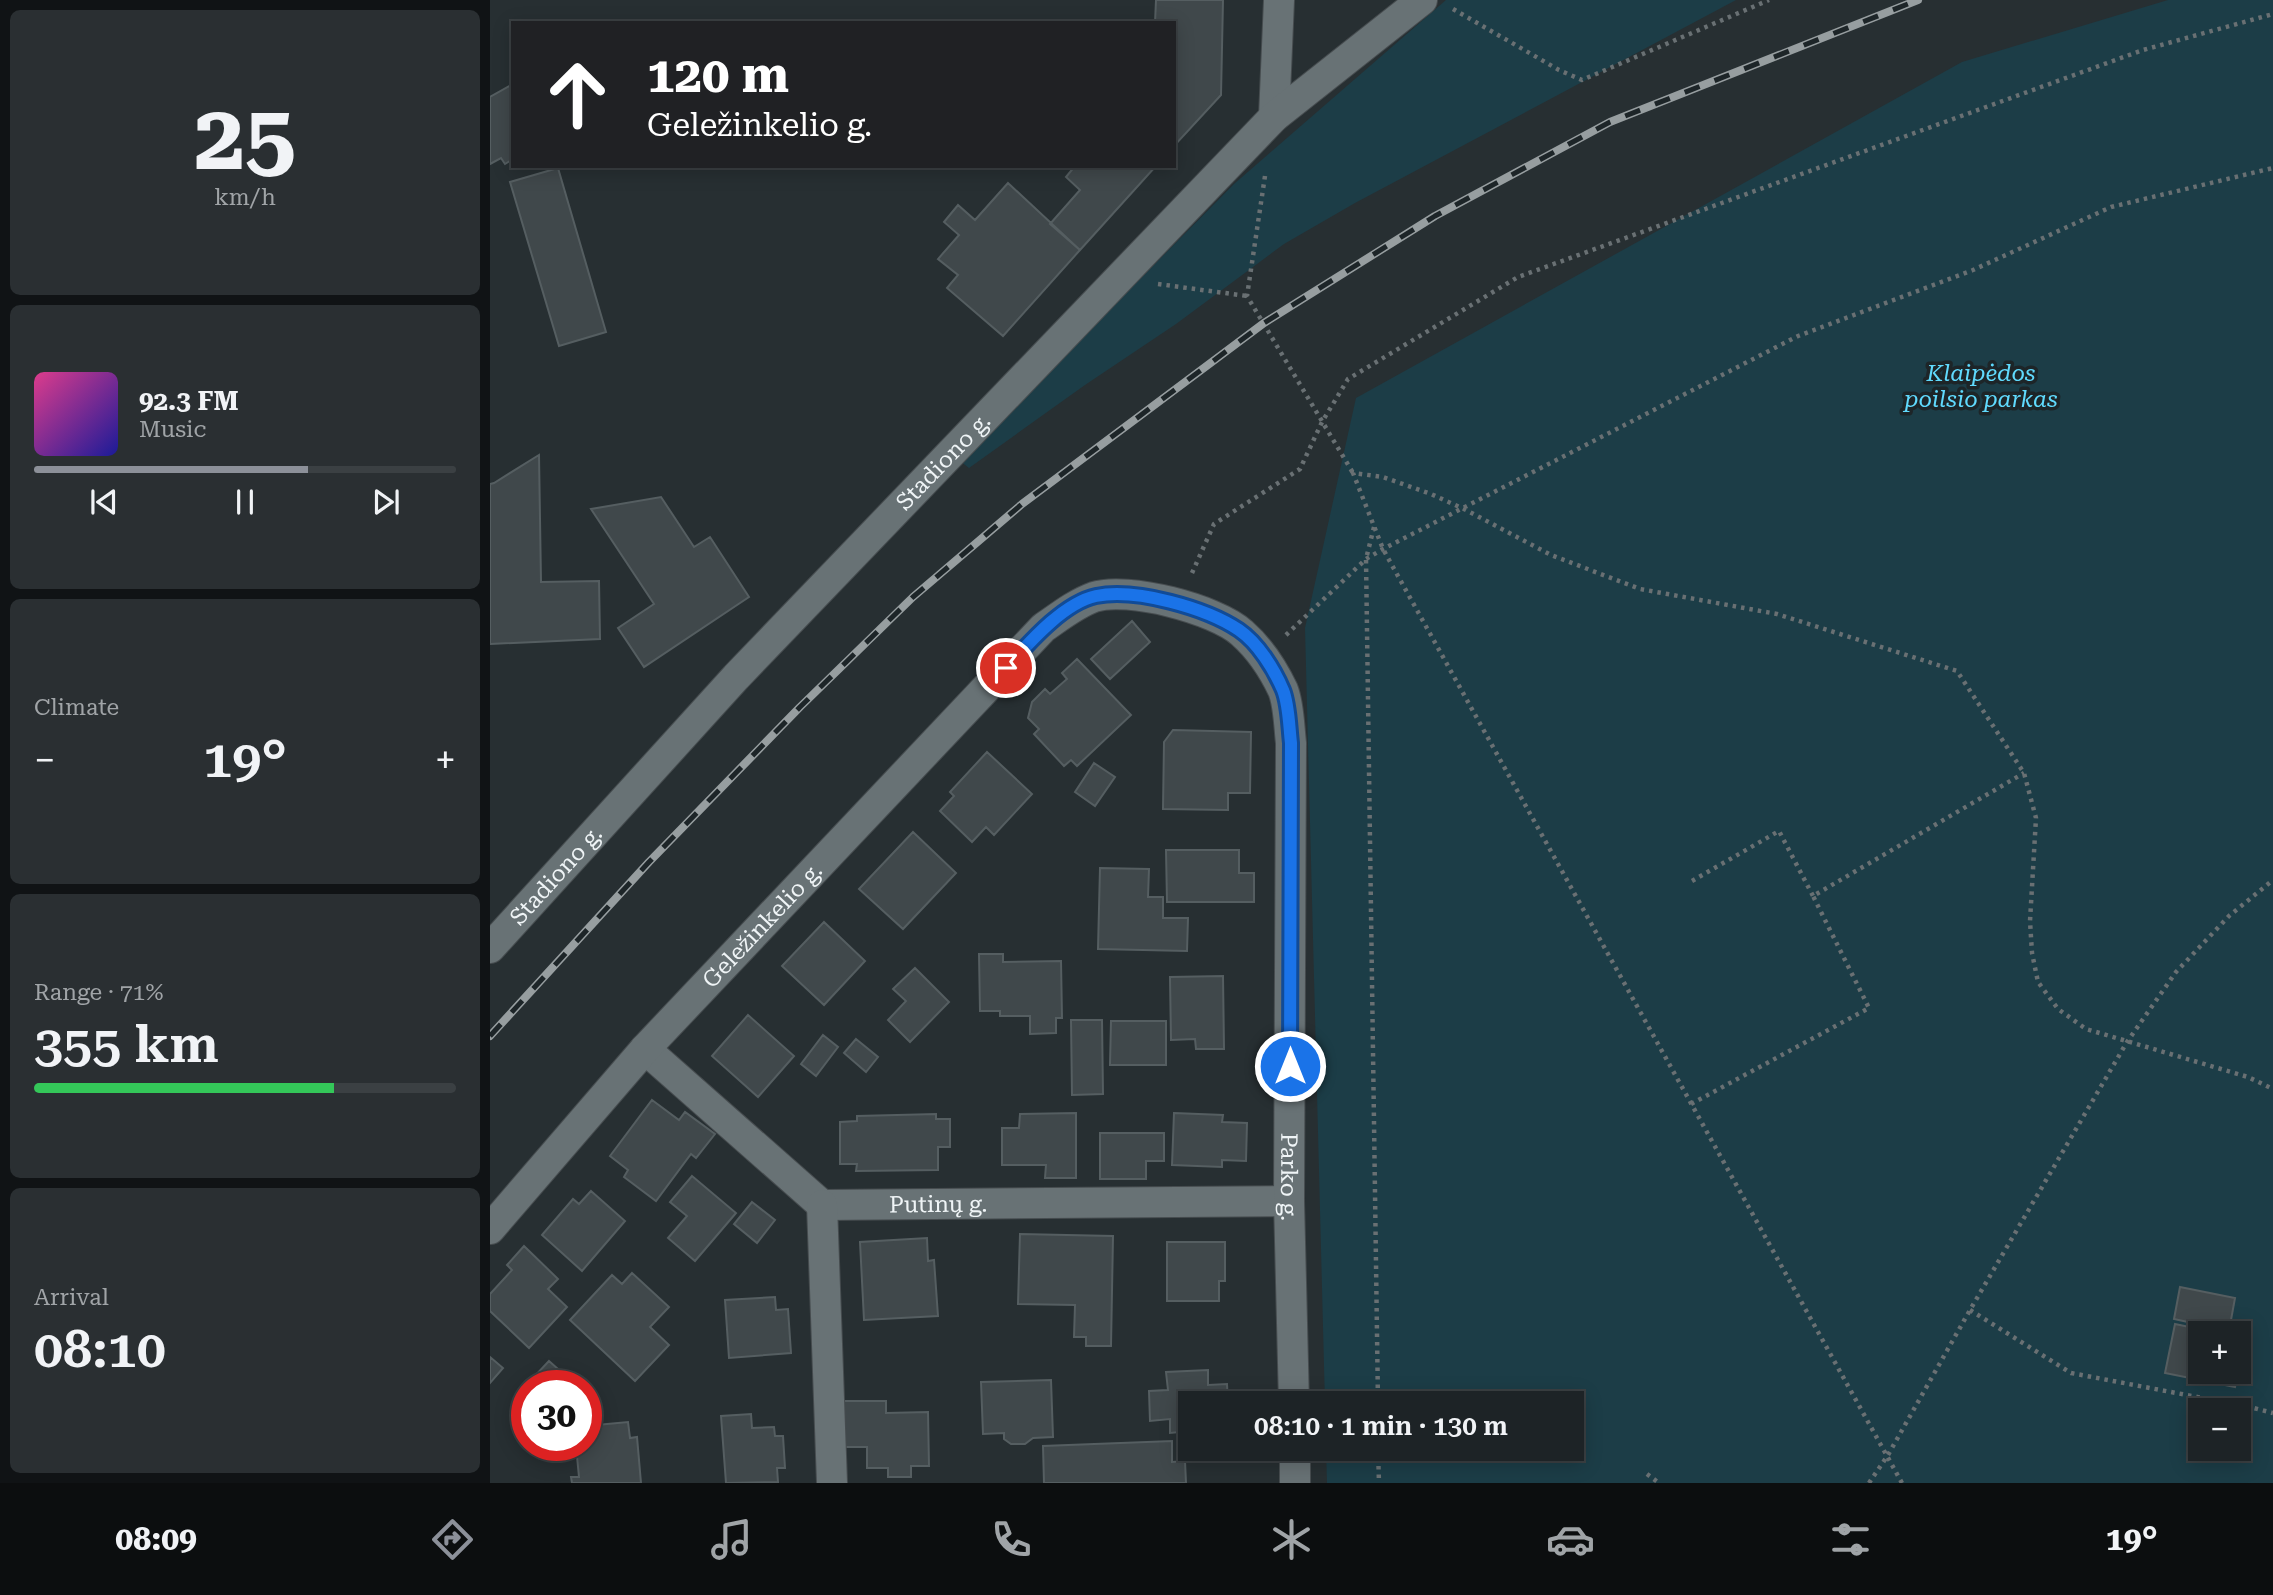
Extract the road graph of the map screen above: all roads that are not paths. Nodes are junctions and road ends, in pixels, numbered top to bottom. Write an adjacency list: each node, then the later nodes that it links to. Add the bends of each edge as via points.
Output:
1 (1279, 0): 3 (street)
2 (1435, 3): 3 (street, Stadiono g.)
3 (1274, 117): 5 (street, Stadiono g., via 736,677)
4 (1043, 628): 6 (street, Geležinkelio g.); 7 (street, Parko g., via 1096,596 1133,595 1178,603 1241,631 1264,656 1284,692 1291,743)
5 (490, 948)
6 (645, 1049): 8 (street); 9 (street, Geležinkelio g.)
7 (1289, 1201): 8 (street, Putinų g.); 10 (street, Parko g.)
8 (822, 1205): 12 (street)
9 (490, 1229)
10 (1294, 1391)
11 (1294, 1461): 13 (street)
12 (832, 1483)
13 (1295, 1483)

